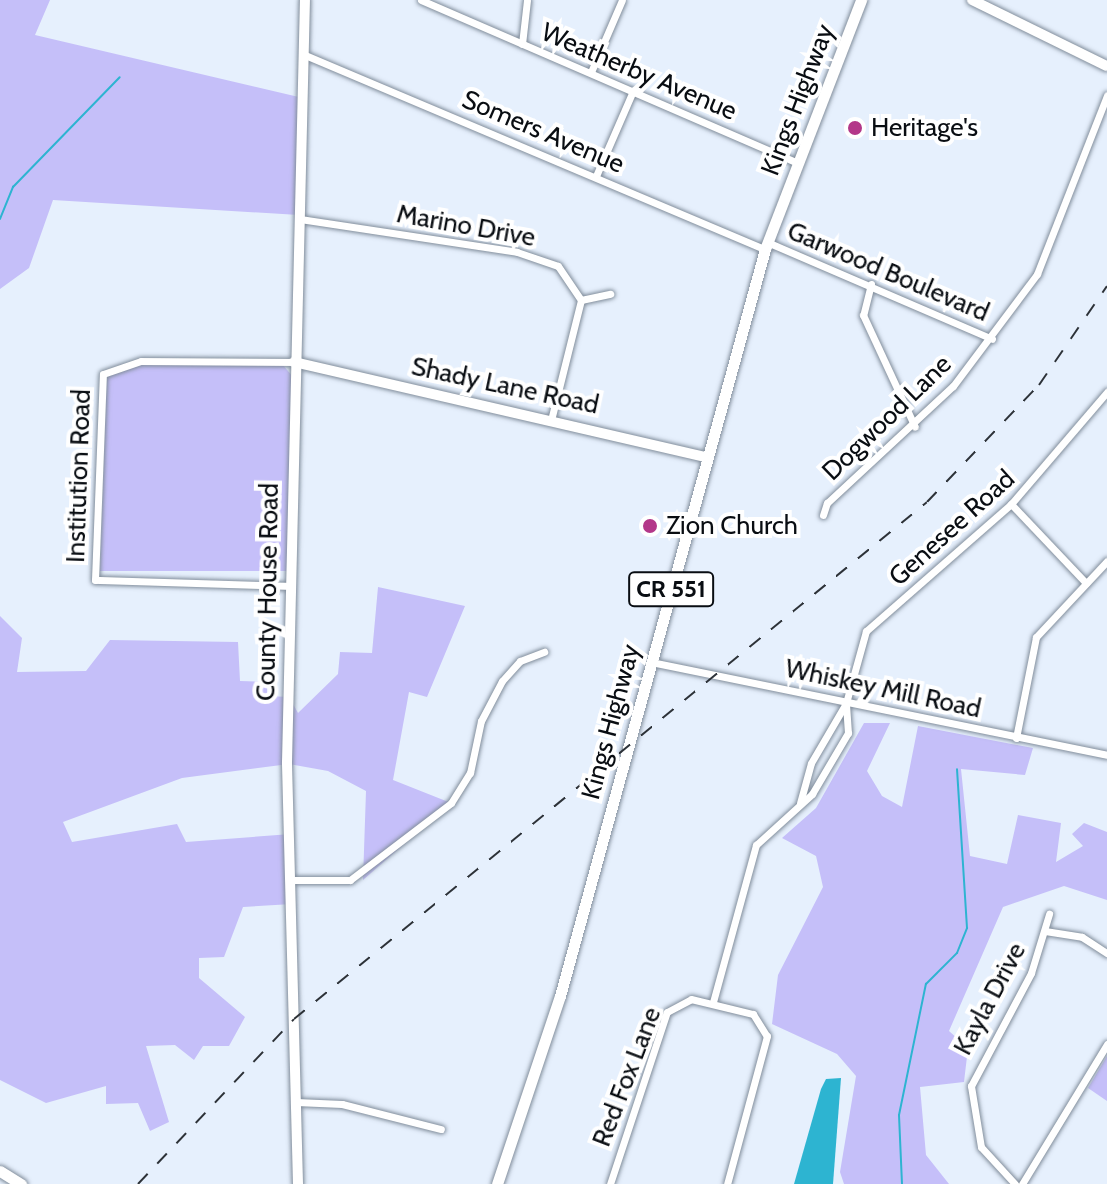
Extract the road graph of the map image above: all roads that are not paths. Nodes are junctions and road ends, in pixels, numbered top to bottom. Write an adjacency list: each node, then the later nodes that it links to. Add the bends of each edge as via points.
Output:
1 (305, 0): 8 (street, County House Road)
2 (421, 0): 7 (street, Weatherby Avenue)
3 (527, 0): 7 (street)
4 (622, 0): 10 (street)
5 (861, 0): 13 (main road, Kings Highway / CR 551)
6 (972, 0): 9 (street)
7 (522, 44): 10 (street, Weatherby Avenue)
8 (305, 55): 14 (street, Somers Avenue); 15 (street, County House Road)
9 (1107, 66)
10 (591, 72): 11 (street, Weatherby Avenue)
11 (633, 91): 13 (street, Weatherby Avenue); 14 (street)
12 (1107, 95): 20 (street, Dogwood Lane, via 1047,256)
13 (797, 163): 16 (main road, Kings Highway / CR 551)
14 (596, 176): 16 (street, Somers Avenue)
15 (300, 219): 19 (street, Marino Drive, via 517,252 558,266); 21 (street, County House Road)
16 (766, 245): 17 (street, Garwood Boulevard); 25 (main road, Kings Highway / CR 551)
17 (871, 284): 20 (street, Garwood Boulevard); 24 (street, via 863,315)
18 (610, 294): 19 (street)
19 (581, 300): 23 (street)
20 (992, 339): 24 (street, Dogwood Lane)
21 (294, 362): 23 (street, Shady Lane Road); 30 (street, County House Road); 30 (street, Institution Road, via 141,361 103,374 95,580)
22 (1107, 392): 26 (street, Genesee Road)
23 (552, 416): 25 (street, Shady Lane Road)
24 (915, 427): 27 (street, Dogwood Lane, via 827,503)
25 (705, 457): 32 (main road, Kings Highway / CR 551)
26 (1011, 504): 29 (street); 33 (street, Genesee Road, via 869,628)
27 (823, 515)
28 (1107, 561): 29 (street)
29 (1086, 583): 34 (street, via 1036,637)
30 (289, 586): 37 (street, County House Road)
31 (544, 652): 37 (street, via 520,661 502,681 481,721 470,773 451,803 350,880)
32 (650, 662): 33 (street, Whiskey Mill Road); 48 (main road, Kings Highway / CR 551, via 560,996)
33 (846, 703): 34 (street, Whiskey Mill Road); 36 (street, via 811,763); 36 (street, via 848,733)
34 (1016, 738): 35 (street, Whiskey Mill Road)
35 (1107, 755)
36 (800, 803): 41 (street, via 756,845)
37 (291, 880): 43 (street, County House Road)
38 (1049, 914): 39 (street, Kayla Drive)
39 (1045, 931): 40 (street, via 1082,937); 51 (street, Kayla Drive, via 971,1086 981,1147)
40 (1107, 953)
41 (713, 1002): 49 (street, Red Fox Lane, via 691,999 667,1012); 50 (street, Red Fox Lane, via 753,1014 768,1043)
42 (1107, 1044): 52 (street)
43 (296, 1102): 44 (street, via 342,1104); 47 (street, County House Road)
44 (441, 1129)
45 (0, 1171): 46 (main road)
46 (21, 1184)
47 (298, 1184)
48 (497, 1184)
49 (610, 1184)
50 (727, 1184)
51 (1015, 1184)
52 (1022, 1184)

